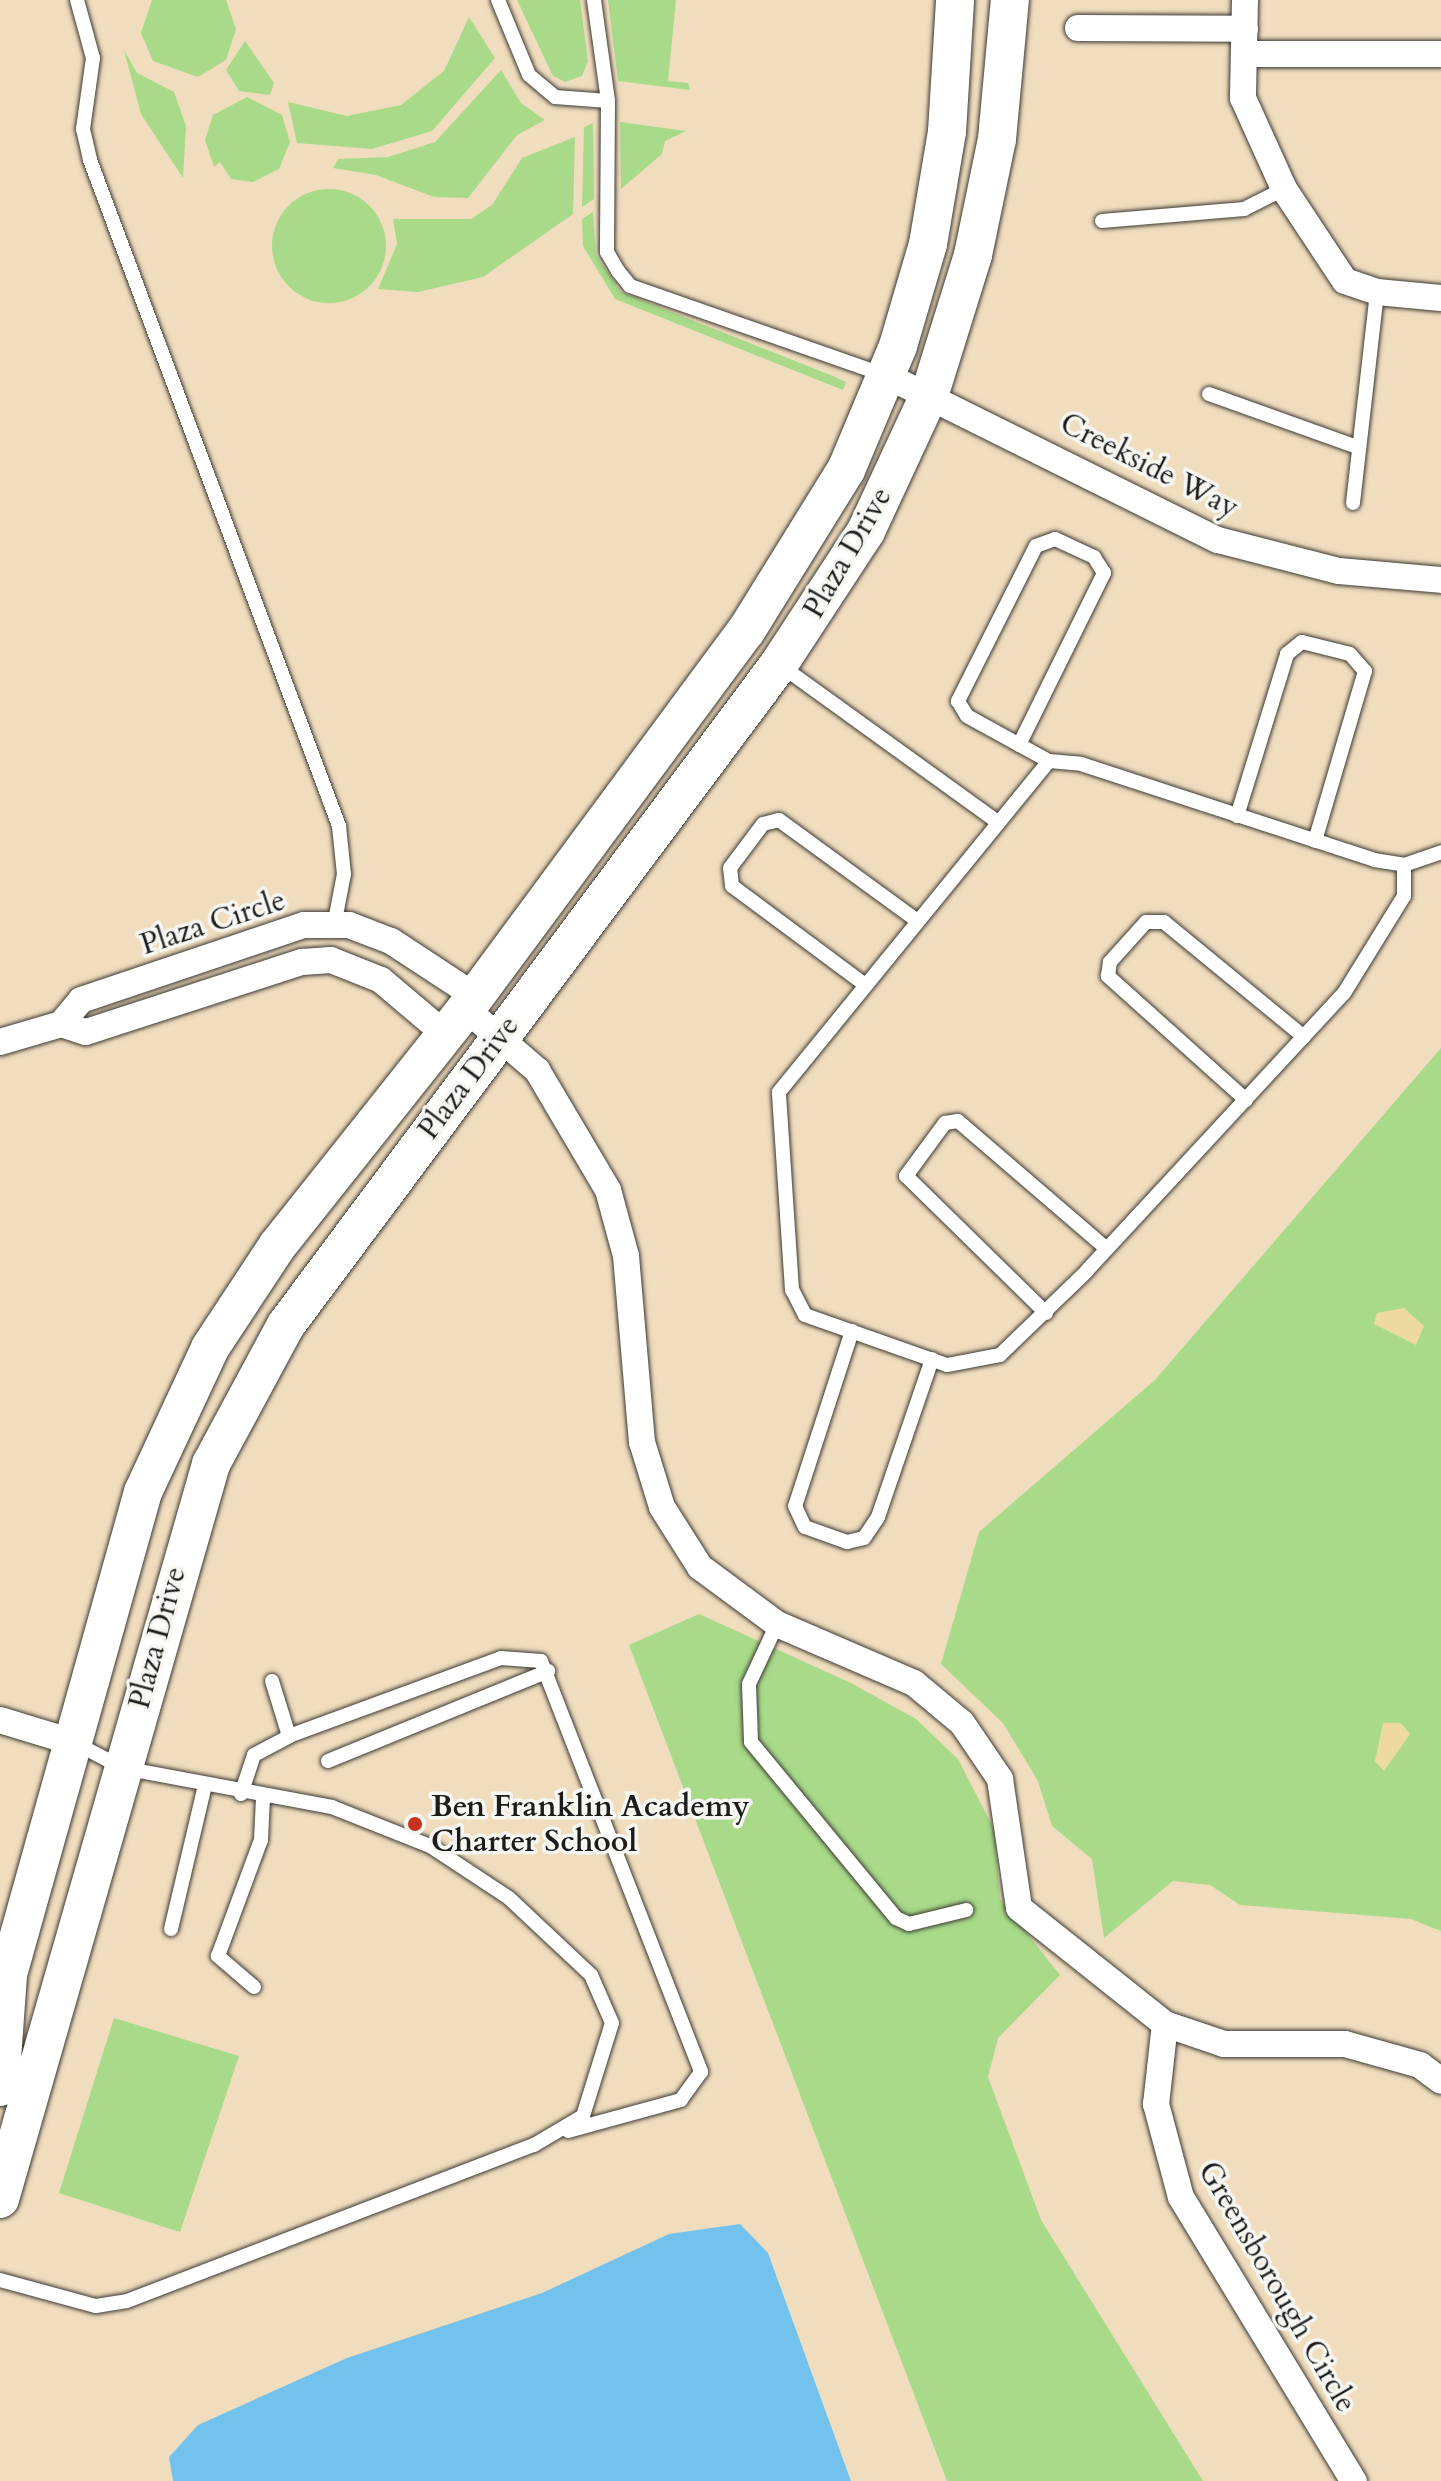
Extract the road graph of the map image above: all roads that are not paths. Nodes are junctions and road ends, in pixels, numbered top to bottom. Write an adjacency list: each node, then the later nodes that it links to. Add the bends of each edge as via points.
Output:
1 (77, 0): 30 (lane, via 93,58 83,129 90,160 339,826 344,874)
2 (498, 0): 10 (lane, via 529,75 555,97)
3 (594, 0): 10 (lane)
4 (955, 0): 15 (street, Plaza Drive, via 939,188)
5 (1010, 0): 16 (street, Plaza Drive, via 986,197)
6 (1245, 0): 8 (street)
7 (1078, 28): 8 (street)
8 (1245, 42): 9 (street); 11 (street, via 1243,98)
9 (1441, 54)
10 (608, 101): 15 (lane, via 607,252 630,286)
11 (1284, 189): 12 (lane, via 1244,209); 13 (street, via 1345,281)
12 (1102, 221)
13 (1377, 292): 14 (street); 18 (lane)
14 (1441, 298)
15 (887, 376): 16 (street, Creekside Way); 32 (street, Plaza Drive, via 846,470 779,585)
16 (930, 393): 20 (street, Creekside Way, via 1218,540 1339,571); 21 (street, Plaza Drive, via 866,531)
17 (1209, 394): 18 (lane)
18 (1357, 447): 19 (lane)
19 (1353, 503)
20 (1441, 580)
21 (779, 664): 25 (lane); 34 (street, Plaza Drive)
22 (1019, 745): 22 (lane, via 967,716 959,689 1036,546 1055,539 1094,557 1104,573); 23 (lane)
23 (1049, 761): 24 (lane, via 1081,764); 25 (lane)
24 (1237, 816): 26 (lane); 26 (lane, via 1287,654 1302,642 1350,654 1365,671)
25 (998, 822): 29 (lane)
26 (1315, 841): 28 (lane)
27 (1441, 852): 28 (lane)
28 (1404, 865): 35 (lane, via 1404,896 1344,993)
29 (916, 920): 31 (lane); 31 (lane, via 779,820 763,824 730,868 732,886)
30 (334, 926): 32 (street, Plaza Circle, via 391,941); 33 (street, Plaza Circle, via 304,925 81,1000)
31 (864, 984): 40 (lane, via 788,1075 775,1113 792,1290 805,1315)
32 (462, 1013): 33 (street, Plaza Circle, via 331,960 302,962 86,1032); 34 (street); 47 (street, Plaza Drive, via 278,1245 195,1377 143,1492)
33 (61, 1024): 36 (street, Plaza Circle)
34 (501, 1036): 42 (street, via 556,1095 608,1190 626,1256 642,1442 662,1507 700,1567); 49 (street, Plaza Drive, via 303,1300 241,1401 193,1510)
35 (1304, 1037): 37 (lane); 37 (lane, via 1164,922 1146,922 1110,962 1108,976)
36 (0, 1042)
37 (1246, 1100): 38 (lane)
38 (1107, 1249): 39 (lane); 39 (lane, via 958,1121 945,1123 906,1176)
39 (1046, 1313): 41 (lane, via 982,1362)
40 (852, 1331): 41 (lane); 41 (lane, via 795,1506 805,1527 847,1542 864,1538 878,1517)
41 (932, 1359)
42 (777, 1624): 53 (lane, via 749,1684 751,1742 896,1918 909,1924); 57 (street, via 914,1683 962,1723 1000,1779 1019,1908)
43 (548, 1671): 46 (lane, via 532,1656 501,1658); 48 (lane); 60 (lane, via 701,2072 681,2100)
44 (272, 1681): 46 (lane)
45 (0, 1720): 47 (street)
46 (289, 1736): 51 (lane, via 254,1755)
47 (75, 1743): 49 (lane); 56 (street, Plaza Drive)
48 (328, 1761)
49 (123, 1768): 50 (lane); 61 (street, Plaza Drive)
50 (205, 1785): 51 (lane); 54 (lane)
51 (241, 1794): 52 (lane)
52 (268, 1798): 55 (lane, via 261,1840 218,1956); 60 (lane, via 344,1810 430,1846 509,1898 591,1975 612,2023 598,2083)
53 (966, 1910)
54 (171, 1929)
55 (254, 1987)
56 (4, 1988): 59 (street, Plaza Drive)
57 (1165, 2024): 58 (street, via 1224,2044 1345,2044 1420,2065); 63 (street, Greensborough Circle, via 1156,2104 1181,2197)
58 (1441, 2081)
59 (0, 2087)
60 (568, 2131): 62 (lane, via 127,2301 96,2306)
61 (0, 2199)
62 (0, 2280)
63 (1354, 2481)

